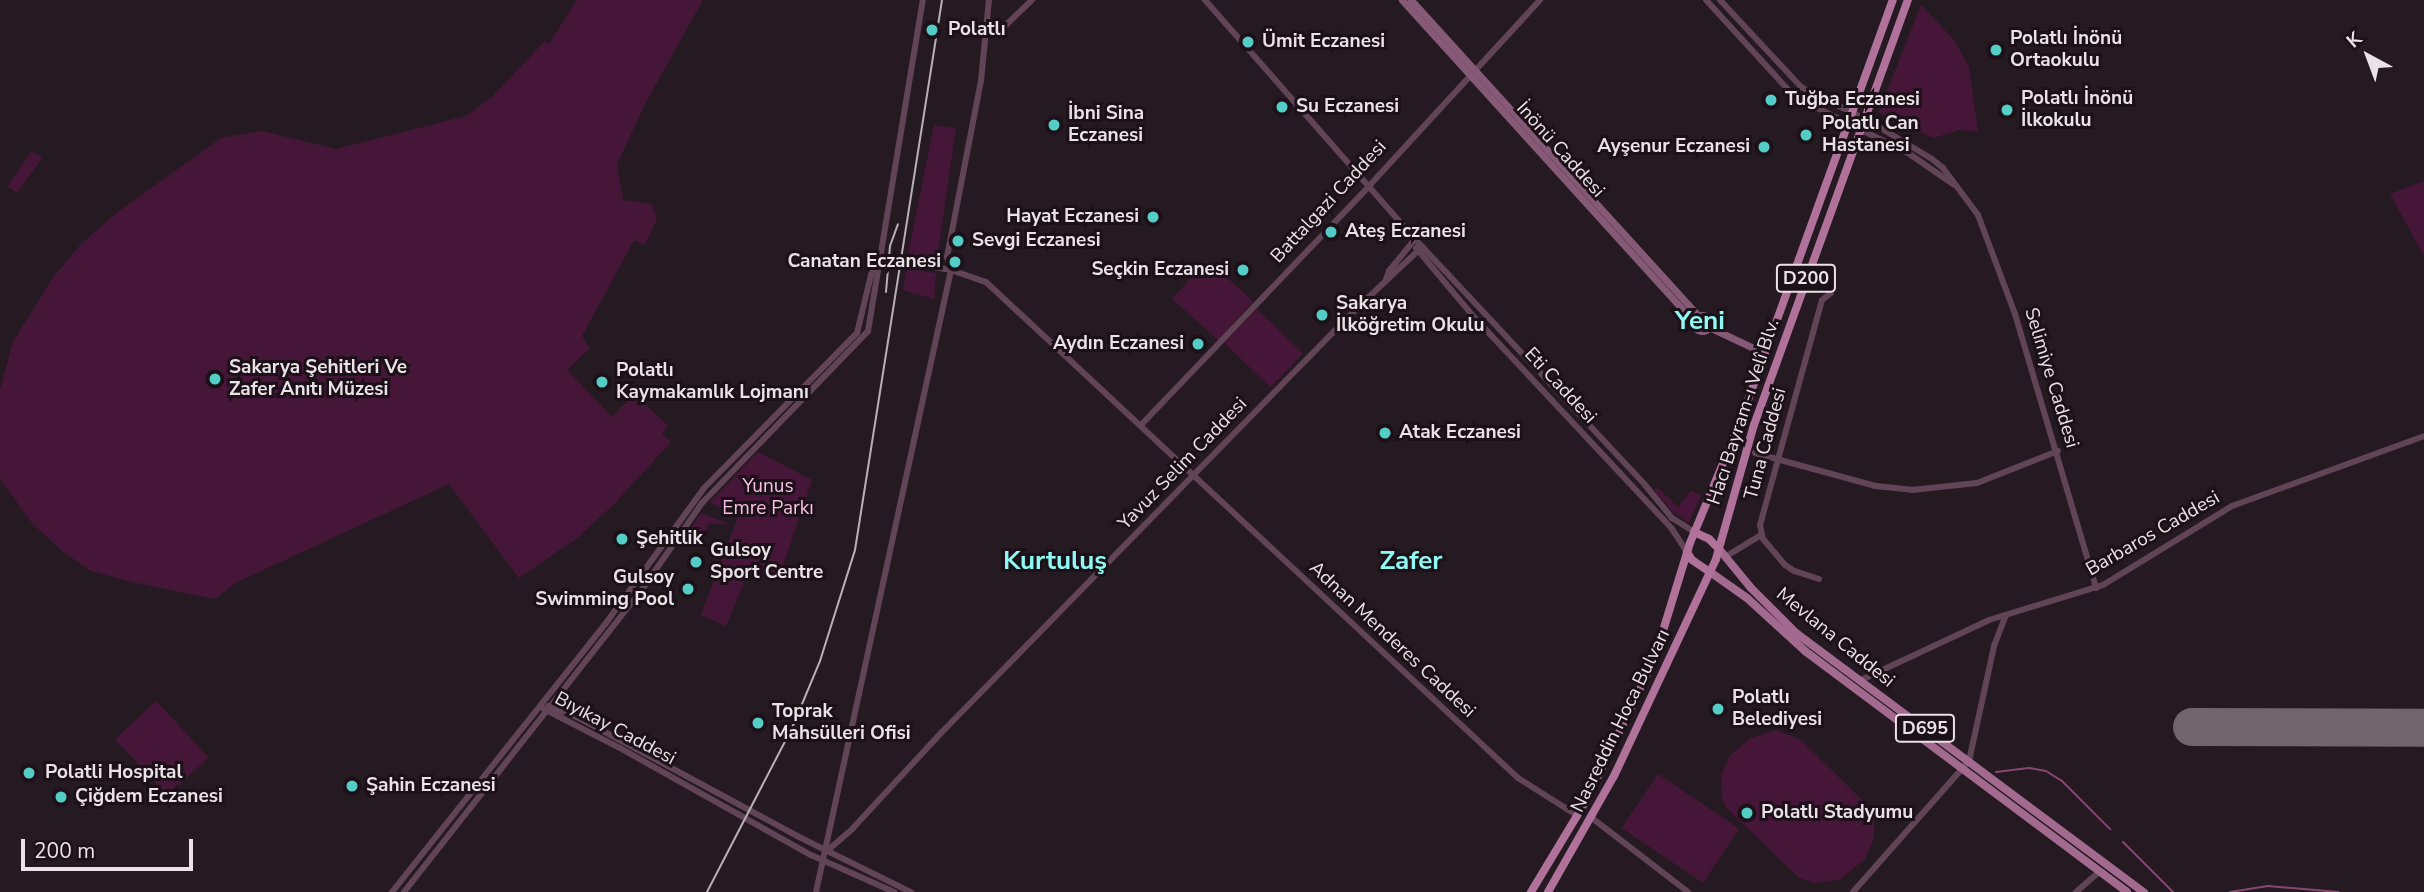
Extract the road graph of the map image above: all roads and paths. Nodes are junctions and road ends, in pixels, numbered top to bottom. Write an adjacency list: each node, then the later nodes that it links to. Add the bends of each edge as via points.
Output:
1 (923, 0): 22 (street)
2 (989, 0): 12 (street)
3 (1032, 0): 12 (street, via 1006,25)
4 (1205, 0): 18 (street, Eti Caddesi)
5 (1402, 0): 13 (main road, İnönü Caddesi)
6 (1411, 0): 13 (main road, İnönü Caddesi)
7 (1540, 0): 13 (street, Battalgazi Caddesi)
8 (1706, 0): 16 (street, Selimiye Caddesi, via 1784,88)
9 (1720, 0): 14 (street, Selimiye Caddesi, via 1801,87)
10 (1893, 0): 14 (highway, Hacı Bayram-ı Velî Blv. / D200)
11 (1908, 0): 15 (highway, Hacı Bayram-ı Velî Blv. / D200)
12 (986, 27): 23 (street, via 981,81 947,257)
13 (1475, 74): 18 (street, Battalgazi Caddesi); 28 (main road, İnönü Caddesi)
14 (1852, 112): 15 (street, Selimiye Caddesi); 16 (highway, Hacı Bayram-ı Velî Blv. / D200)
15 (1864, 118): 17 (highway, Hacı Bayram-ı Velî Blv. / D200); 19 (street, Selimiye Caddesi, via 1932,159)
16 (1848, 122): 17 (street, Selimiye Caddesi); 30 (highway, Hacı Bayram-ı Velî Blv. / D200)
17 (1861, 128): 19 (street, Selimiye Caddesi); 26 (highway, Hacı Bayram-ı Velî Blv. / D200)
18 (1369, 186): 20 (street, Eti Caddesi); 31 (street, Battalgazi Caddesi)
19 (1956, 186): 33 (street, Selimiye Caddesi, via 1978,215 1989,240)
20 (1415, 239): 21 (street, Eti Caddesi); 24 (street, Yavuz Selim Caddesi)
21 (1419, 249): 24 (street, Yavuz Selim Caddesi); 37 (street, Eti Caddesi, via 1672,518); 39 (street, Eti Caddesi)
22 (881, 257): 23 (street, Adnan Menderes Caddesi); 48 (street, via 871,275 857,333 704,488); 48 (street, via 868,331 702,503 641,591)
23 (951, 270): 31 (street, Adnan Menderes Caddesi, via 986,282); 52 (street)
24 (1386, 279): 36 (street, Yavuz Selim Caddesi)
25 (1831, 293): 35 (street, Tuna Caddesi, via 1822,300)
26 (1798, 298): 27 (street); 40 (highway, Hacı Bayram-ı Velî Blv. / D200, via 1747,446)
27 (1808, 301)
28 (1697, 319): 29 (main road, İnönü Caddesi, via 1707,317); 29 (main road, via 1698,331)
29 (1709, 327): 30 (main road)
30 (1764, 353): 37 (highway, Hacı Bayram-ı Velî Blv. / D200)
31 (1141, 425): 36 (street, Adnan Menderes Caddesi)
32 (2424, 436): 45 (street, Barbaros Caddesi, via 2232,506)
33 (2058, 452): 35 (street, via 1976,483 1912,490 1875,486); 45 (street, Selimiye Caddesi)
34 (1755, 453): 35 (street)
35 (1778, 459): 38 (street, Tuna Caddesi)
36 (1193, 476): 50 (street, Adnan Menderes Caddesi, via 1518,778); 52 (street, Yavuz Selim Caddesi)
37 (1694, 532): 39 (highway, Hacı Bayram-ı Velî Blv. / D200); 40 (highway)
38 (1761, 535): 41 (street); 44 (street, via 1790,568)
39 (1688, 547): 43 (highway, via 1692,560); 50 (highway, Nasreddin Hoca Bulvarı / D200, via 1654,660)
40 (1719, 549): 41 (main road, Mevlana Caddesi / D695); 42 (highway, Hacı Bayram-ı Velî Blv. / D200)
41 (1725, 557): 47 (main road, Mevlana Caddesi / D695, via 1779,617)
42 (1716, 559): 43 (highway, Nasreddin Hoca Bulvarı / D200)
43 (1710, 572): 49 (main road, Mevlana Caddesi / D695, via 1747,598 1805,651); 51 (highway, Nasreddin Hoca Bulvarı / D200)
44 (1819, 579)
45 (2096, 588): 46 (street, Barbaros Caddesi)
46 (2006, 615): 47 (street, Barbaros Caddesi); 49 (street, via 1994,646)
47 (1861, 680): 49 (main road, Mevlana Caddesi / D695)
48 (546, 708): 52 (street, Bıyıkay Caddesi); 53 (street, Bıyıkay Caddesi); 55 (street); 56 (street)
49 (1967, 764): 54 (main road, Mevlana Caddesi / D695); 63 (street); 66 (main road, Mevlana Caddesi / D695)
50 (1577, 816): 60 (highway, Nasreddin Hoca Bulvarı / D200)
51 (1592, 818): 61 (highway, Nasreddin Hoca Bulvarı / D200); 62 (street)
52 (827, 851): 53 (street); 59 (street, Bıyıkay Caddesi)
53 (824, 861): 57 (street); 58 (street, Bıyıkay Caddesi)
54 (2100, 871): 64 (street); 65 (main road, Mevlana Caddesi / D695)
55 (391, 892)
56 (404, 892)
57 (816, 892)
58 (894, 892)
59 (911, 892)
60 (1531, 892)
61 (1548, 892)
62 (1688, 892)
63 (1853, 892)
64 (2076, 892)
65 (2127, 892)
66 (2144, 892)

